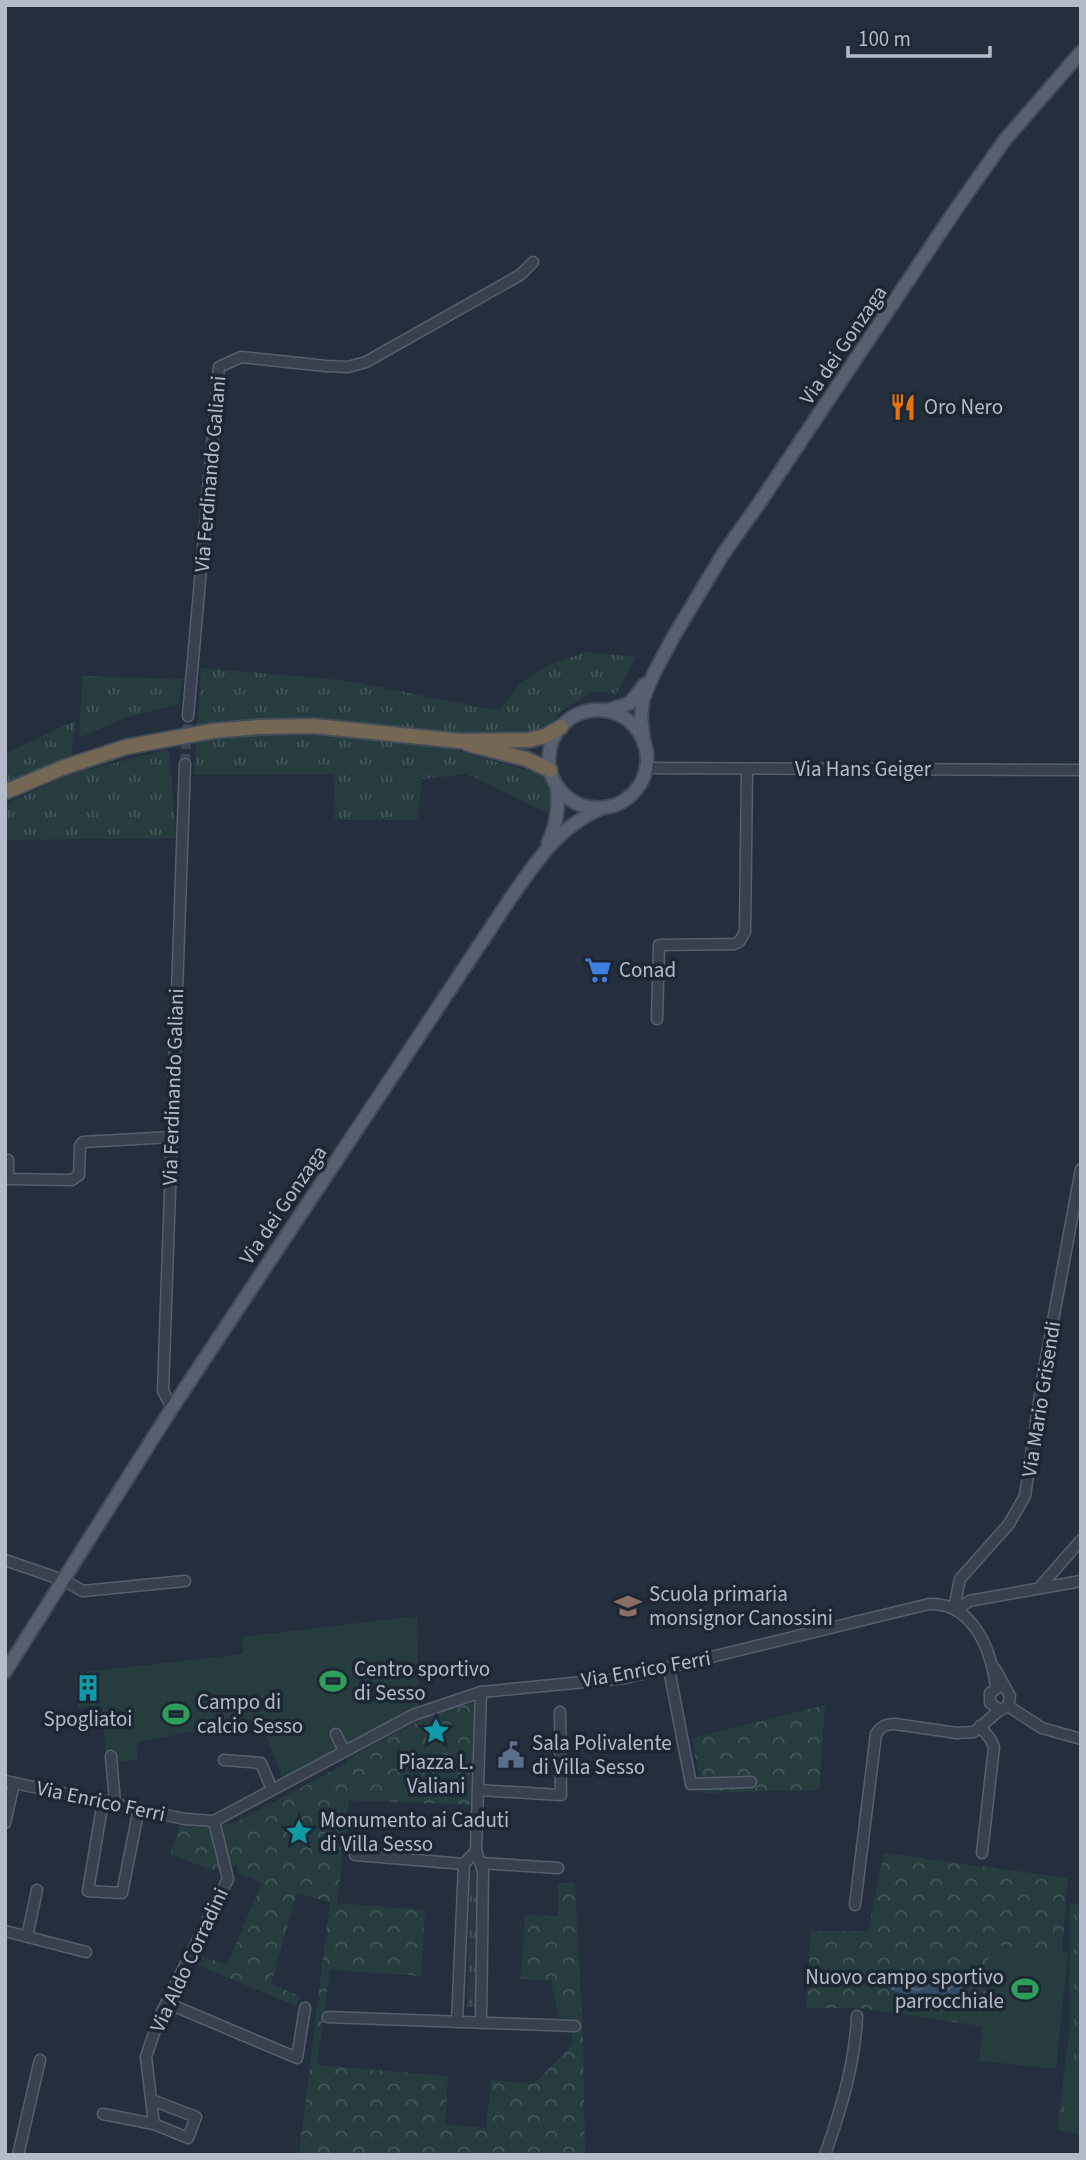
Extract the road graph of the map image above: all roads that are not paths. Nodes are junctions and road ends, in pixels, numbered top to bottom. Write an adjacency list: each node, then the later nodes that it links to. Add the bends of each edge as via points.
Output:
1 (1081, 52): 3 (main road, Via dei Gonzaga, via 1004,141 952,215 723,554)
2 (533, 262): 5 (street, Via Ferdinando Galiani, via 520,275 366,362 326,366 241,357 219,367)
3 (654, 673): 4 (main road, via 630,703); 8 (main road, via 643,699)
4 (606, 711): 6 (main road, via 582,713); 8 (main road, via 630,722)
5 (188, 716)
6 (561, 727): 7 (highway, via 530,740); 11 (main road, via 551,747)
7 (460, 741): 11 (highway); 15 (highway, via 314,726 212,731 126,747)
8 (644, 744): 10 (main road)
9 (185, 764): 19 (street, Via Ferdinando Galiani)
10 (646, 768): 12 (street, Via Hans Geiger); 16 (main road, via 631,796)
11 (550, 769): 14 (main road)
12 (747, 769): 13 (street, Via Hans Geiger); 18 (street, via 745,932 734,944 659,945)
13 (1081, 771)
14 (557, 785): 16 (main road, via 576,803); 17 (main road, Via dei Gonzaga, via 558,817)
15 (5, 792)
16 (602, 808): 17 (main road, Via dei Gonzaga, via 579,818)
17 (541, 856): 22 (main road, Via dei Gonzaga)
18 (657, 1019)
19 (172, 1137): 20 (street, via 83,1142 79,1175 72,1180 8,1179); 22 (street, Via Ferdinando Galiani, via 163,1391)
20 (8, 1160)
21 (1081, 1169): 29 (street, Via Mario Grisendi, via 1025,1496 1009,1524 960,1579)
22 (172, 1408): 25 (main road, Via dei Gonzaga)
23 (1081, 1540): 28 (street)
24 (5, 1560): 25 (street)
25 (63, 1580): 26 (street, via 83,1591); 31 (main road, Via dei Gonzaga)
26 (185, 1581)
27 (1081, 1581): 28 (street, Via Enrico Ferri)
28 (1038, 1588): 29 (street, Via Enrico Ferri, via 969,1601)
29 (956, 1609): 30 (street, Via Enrico Ferri, via 937,1603 920,1605); 32 (street, via 988,1648)
30 (669, 1668): 33 (street, Via Enrico Ferri, via 601,1681); 43 (street, via 691,1784)
31 (5, 1672)
32 (1000, 1689): 34 (street); 34 (street, via 989,1697)
33 (481, 1692): 39 (street, Via Enrico Ferri, via 413,1715); 45 (street)
34 (1002, 1705): 36 (street); 38 (street, via 1042,1728)
35 (560, 1712): 45 (street, via 561,1795)
36 (982, 1725): 52 (street, via 994,1747); 58 (street, via 974,1732 957,1733 886,1724 876,1734)
37 (335, 1734): 39 (street)
38 (1081, 1739)
39 (344, 1751): 44 (street, Via Enrico Ferri)
40 (111, 1756): 47 (street)
41 (224, 1760): 44 (street, via 261,1763)
42 (10, 1782): 46 (street, Via Enrico Ferri); 50 (street)
43 (751, 1782)
44 (272, 1790): 49 (street, Via Enrico Ferri)
45 (478, 1790): 51 (street)
46 (103, 1801): 47 (street, Via Enrico Ferri); 48 (street, via 88,1891 122,1894)
47 (115, 1803): 48 (street, Via Enrico Ferri)
48 (139, 1808): 49 (street, Via Enrico Ferri)
49 (214, 1821): 62 (street, Via Aldo Corradini, via 228,1880)
50 (5, 1823)
51 (476, 1851): 54 (street); 55 (street)
52 (982, 1853)
53 (355, 1855): 55 (street)
54 (481, 1863): 56 (street); 67 (street)
55 (464, 1864): 66 (street)
56 (558, 1868)
57 (37, 1890): 60 (street)
58 (855, 1905)
59 (5, 1931): 60 (street)
60 (27, 1937): 61 (street)
61 (86, 1952)
62 (167, 2003): 63 (street, via 297,2058); 70 (street, Via Aldo Corradini, via 146,2057)
63 (305, 2008)
64 (857, 2016): 74 (street, via 845,2097)
65 (328, 2017): 66 (street)
66 (457, 2022): 67 (street)
67 (481, 2023): 68 (street)
68 (575, 2026)
69 (40, 2060): 73 (street)
70 (152, 2100): 72 (street, Via Aldo Corradini); 72 (street, via 196,2118 188,2138)
71 (103, 2114): 72 (street)
72 (154, 2124)
73 (18, 2155)
74 (825, 2155)

